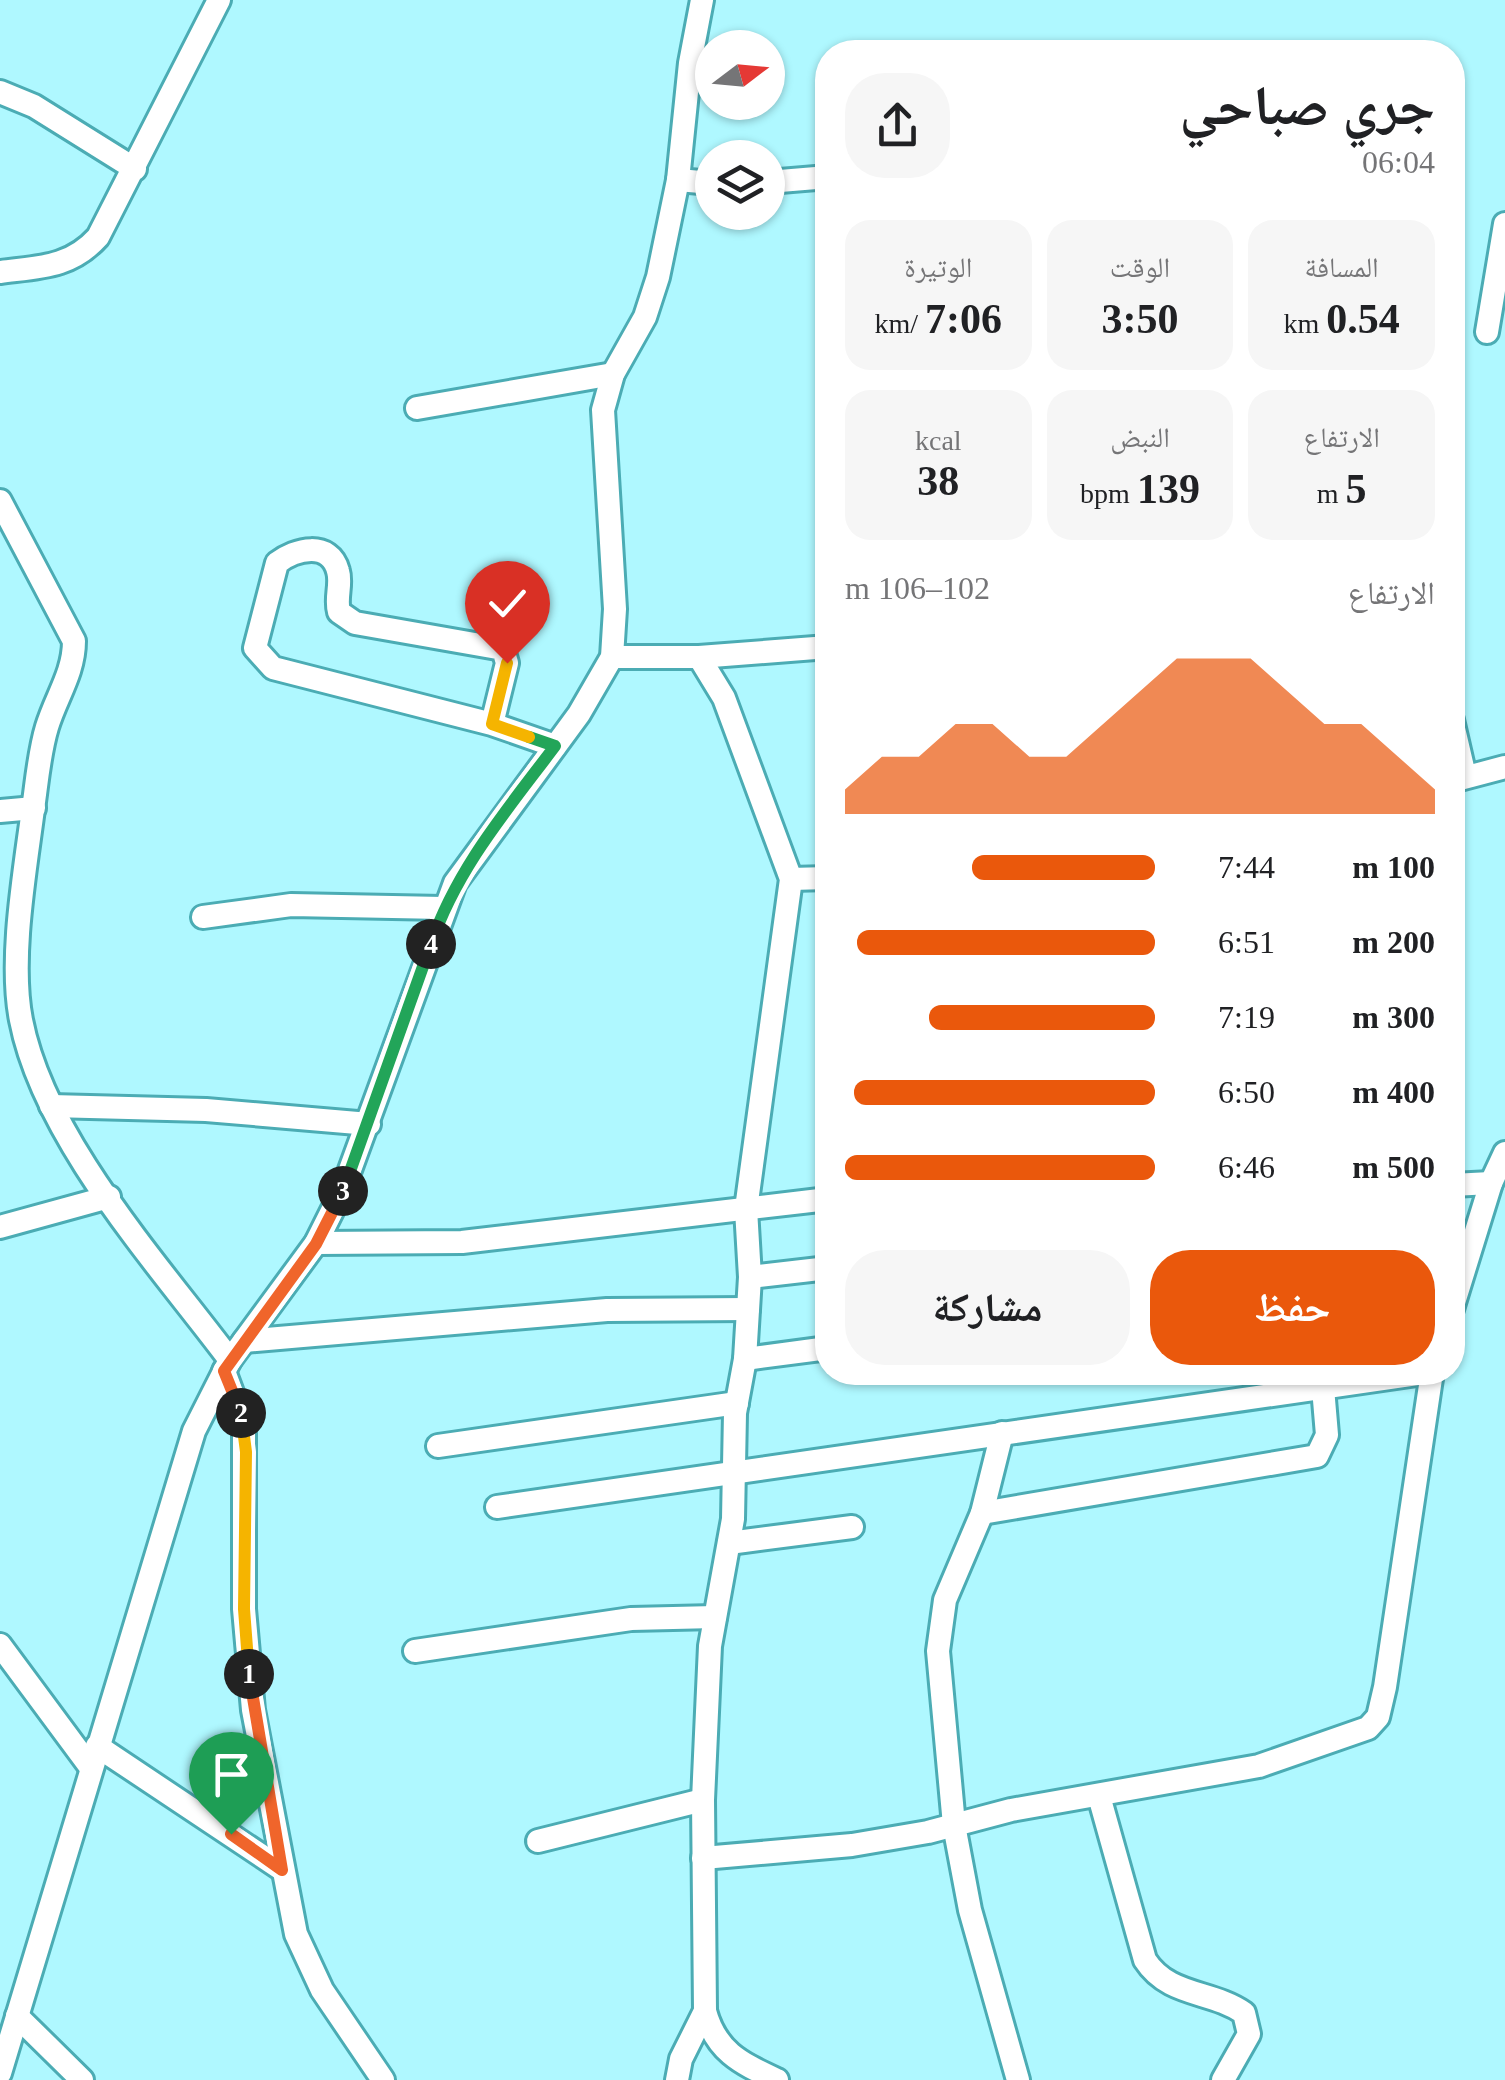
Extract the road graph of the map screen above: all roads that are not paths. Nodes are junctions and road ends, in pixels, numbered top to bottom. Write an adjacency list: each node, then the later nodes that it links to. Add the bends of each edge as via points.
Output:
1 (702, 0): 6 (street)
2 (214, 2): 4 (street)
3 (0, 92): 4 (street)
4 (135, 169): 10 (street, via 86,250 61,265)
5 (815, 178): 8 (street)
6 (678, 180): 7 (street); 12 (street, via 658,278)
7 (695, 181)
8 (785, 181)
9 (1505, 224): 11 (street)
10 (0, 272)
11 (1487, 332)
12 (613, 374): 13 (street); 18 (street, via 601,432 615,609)
13 (416, 408)
14 (0, 500): 15 (street)
15 (12, 538): 23 (street, via 74,641 74,658 45,733)
16 (815, 649): 17 (street)
17 (699, 657): 18 (street); 26 (street, via 724,698)
18 (612, 658): 20 (street)
19 (492, 724): 19 (street, via 262,660 254,648 277,563 298,550 332,558 339,572 339,612 355,623 502,649 507,663); 20 (street)
20 (555, 746): 27 (street, via 472,856)
21 (1505, 767): 22 (street)
22 (1465, 776)
23 (34, 808): 24 (street); 29 (street, via 19,1002 32,1063)
24 (0, 812)
25 (815, 879): 26 (street)
26 (792, 880): 36 (street)
27 (443, 908): 28 (street, via 291,905); 30 (street)
28 (203, 917)
29 (51, 1106): 30 (street); 34 (street)
30 (369, 1124): 38 (street)
31 (1505, 1152): 32 (street)
32 (1491, 1183): 33 (street); 39 (street)
33 (1465, 1184)
34 (109, 1196): 37 (street); 44 (street)
35 (815, 1201): 36 (street)
36 (746, 1209): 38 (street, via 462,1242); 41 (street)
37 (0, 1228)
38 (316, 1244): 44 (street)
39 (1465, 1267)
40 (815, 1270): 41 (street)
41 (750, 1277): 42 (street)
42 (748, 1309): 44 (street, via 608,1310); 45 (street)
43 (815, 1350): 45 (street)
44 (233, 1357): 60 (street, via 194,1431); 66 (street, via 244,1425 244,1609 253,1710)
45 (746, 1359): 49 (street)
46 (1343, 1385): 48 (street)
47 (1429, 1385): 61 (street, via 1378,1717 1359,1732 1259,1766)
48 (1323, 1388): 50 (street); 54 (street, via 1327,1435 1317,1456)
49 (737, 1403): 51 (street); 52 (street)
50 (1002, 1433): 52 (street); 54 (street)
51 (438, 1446)
52 (734, 1472): 53 (street); 56 (street)
53 (497, 1507)
54 (982, 1513): 63 (street, via 940,1620 941,1716)
55 (852, 1527): 56 (street)
56 (729, 1544): 57 (street)
57 (715, 1617): 59 (street, via 631,1618); 62 (street)
58 (0, 1645): 60 (street)
59 (415, 1651)
60 (94, 1757): 66 (street); 68 (street)
61 (1099, 1796): 63 (street); 75 (street, via 1154,1974 1244,2013 1249,2034)
62 (703, 1800): 64 (street); 65 (street)
63 (954, 1824): 65 (street, via 852,1845); 74 (street, via 970,1910)
64 (538, 1841)
65 (704, 1858): 67 (street)
66 (282, 1870): 71 (street, via 296,1934 322,1990)
67 (705, 2011): 72 (street); 73 (street, via 724,2052)
68 (16, 2016): 69 (street); 70 (street)
69 (0, 2074)
70 (82, 2080)
71 (383, 2080)
72 (678, 2080)
73 (777, 2080)
74 (1018, 2080)
75 (1223, 2080)

